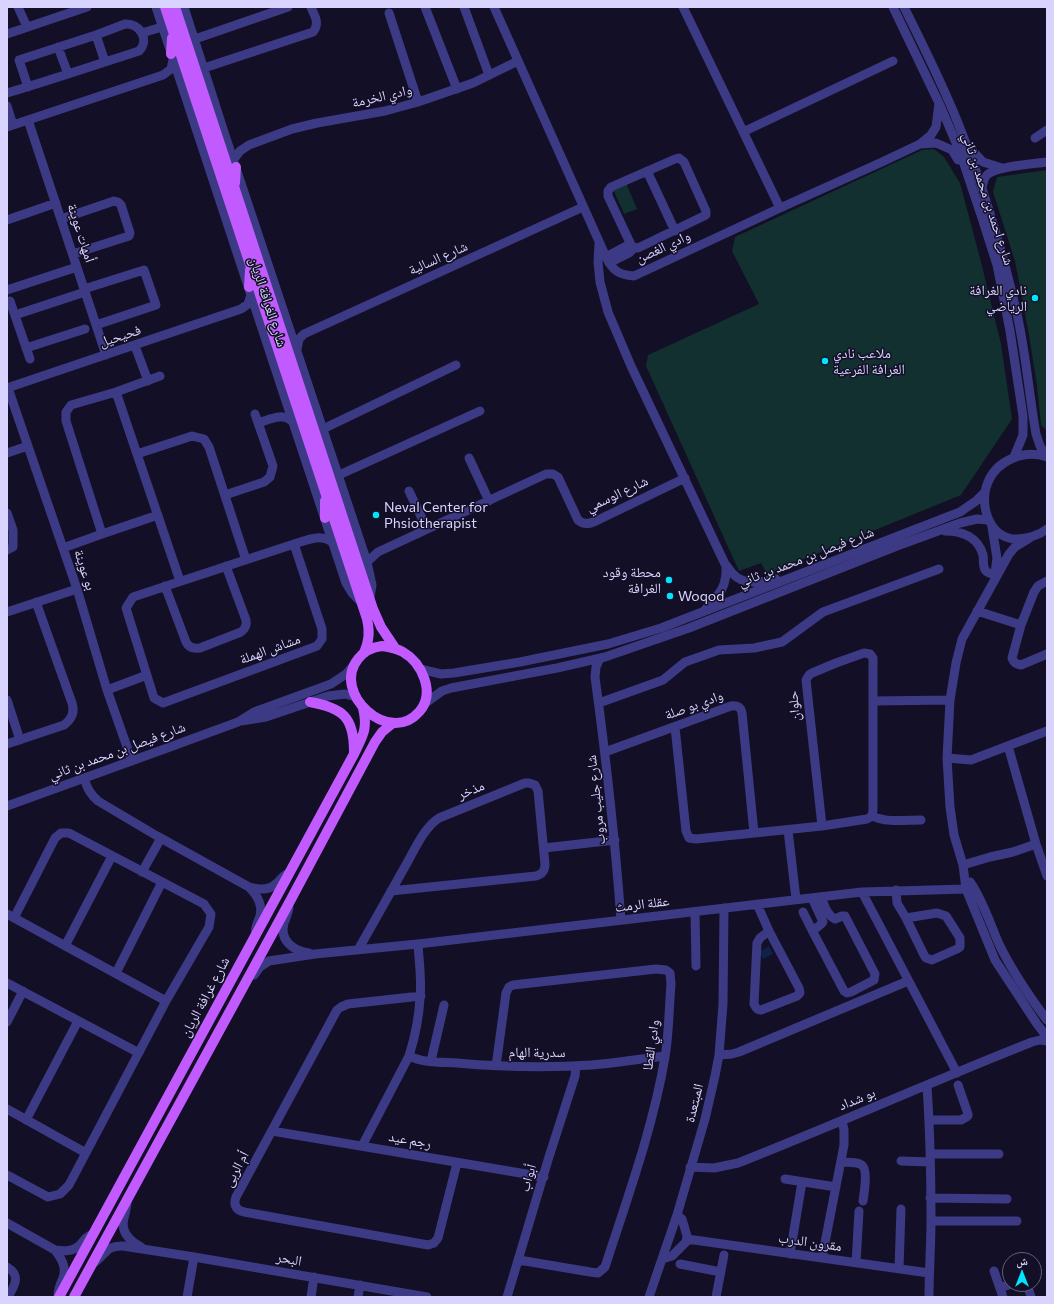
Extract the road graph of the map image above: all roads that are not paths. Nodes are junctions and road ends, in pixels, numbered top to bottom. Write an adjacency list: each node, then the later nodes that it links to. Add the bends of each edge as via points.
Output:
1 (18, 7): 16 (street)
2 (87, 7): 16 (street)
3 (156, 7): 17 (street, شارع الغرافة الريان)
4 (165, 7): 18 (main road, شارع الغرافة الريان)
5 (175, 7): 41 (main road, شارع الغرافة الريان)
6 (288, 7): 22 (street)
7 (311, 7): 28 (street, via 317,22 313,32)
8 (425, 7): 34 (street)
9 (464, 7): 31 (street)
10 (494, 7): 25 (street, وادي الغصن)
11 (683, 7): 45 (street)
12 (893, 7): 37 (street, شارع احمد بن محمد بن ثاني)
13 (904, 7): 50 (street, شارع احمد بن محمد بن ثاني, via 944,90)
14 (188, 8): 22 (street, شارع الغرافة الريان)
15 (389, 13): 36 (street)
16 (27, 27): 20 (street)
17 (162, 27): 19 (street); 24 (street, شارع الغرافة الريان)
18 (173, 32): 24 (main road); 38 (main road, شارع الغرافة الريان)
19 (142, 33): 21 (street, via 137,26 125,24); 27 (street, via 143,47 139,51)
20 (7, 34)
21 (96, 35): 23 (street); 27 (street)
22 (195, 39): 28 (street, شارع الغرافة الريان)
23 (58, 47): 29 (street); 33 (street, via 19,60)
24 (172, 57): 30 (street, via 170,69); 32 (street, شارع الغرافة الريان)
25 (518, 61): 31 (street, وادي الخرمة); 58 (street, وادي الغصن)
26 (893, 61): 45 (street)
27 (105, 62): 29 (street)
28 (204, 68): 44 (street, شارع الغرافة الريان)
29 (68, 74): 33 (street)
30 (163, 75): 32 (street, via 173,75); 40 (street)
31 (489, 75): 34 (street, وادي الخرمة)
32 (181, 84): 38 (main road); 71 (street, شارع الغرافة الريان)
33 (28, 87): 35 (street)
34 (457, 89): 36 (street, وادي الخرمة)
35 (7, 94)
36 (418, 102): 49 (street, وادي الخرمة, via 371,114 304,126)
37 (939, 103): 48 (street, وادي الغصن, via 936,127); 56 (street, شارع احمد بن محمد بن ثاني)
38 (196, 104): 67 (main road, شارع الغرافة الريان)
39 (7, 106): 42 (street)
40 (28, 120): 42 (street); 57 (street, أمهات عوينة)
41 (212, 121): 44 (main road); 55 (main road, شارع الغرافة الريان)
42 (10, 126)
43 (1047, 130): 46 (street)
44 (224, 132): 47 (street, شارع الغرافة الريان)
45 (743, 132): 59 (street)
46 (1035, 138)
47 (228, 142): 49 (street, وادي الخرمة); 52 (street, شارع الغرافة الريان)
48 (920, 144): 56 (street, وادي الغصن, via 936,143 952,150); 59 (street, وادي الغصن)
49 (248, 145): 52 (street, وادي الخرمة, via 240,151)
50 (966, 145): 53 (street, via 983,162); 56 (street, شارع احمد بن محمد بن ثاني)
51 (1047, 162): 53 (street)
52 (235, 163): 55 (main road); 78 (street, شارع الغرافة الريان)
53 (1002, 168): 56 (street, via 986,176)
54 (647, 171): 62 (street); 62 (street, via 677,158 684,162 707,214); 64 (street, via 611,187 608,191)
55 (235, 189): 73 (main road, شارع الغرافة الريان)
56 (978, 189): 101 (street, شارع احمد بن محمد بن ثاني, via 1005,302 1023,416 1023,429); 102 (street, شارع احمد بن محمد بن ثاني, via 993,222 1011,289 1036,434)
57 (56, 203): 60 (street, أمهات عوينة); 61 (street)
58 (583, 207): 63 (street, وادي الغصن); 80 (street, شارع السالية)
59 (780, 208): 66 (street, وادي الغصن, via 634,276 623,275 611,268)
60 (61, 219): 65 (street, أمهات عوينة); 65 (street, via 114,202 121,205 129,236)
61 (7, 220)
62 (675, 231): 64 (street, via 638,248)
63 (599, 242): 66 (street, وادي الغصن); 105 (street, via 599,272 608,312)
64 (632, 246): 66 (street, via 629,253)
65 (73, 254): 68 (street, أمهات عوينة)
66 (607, 260)
67 (250, 266): 71 (main road); 81 (main road, شارع الغرافة الريان)
68 (77, 267): 69 (street); 70 (street, أمهات عوينة)
69 (7, 290)
70 (85, 290): 75 (street); 77 (street, أمهات عوينة); 77 (street, via 144,270 156,305)
71 (250, 291): 74 (street, via 248,304); 76 (street, شارع الغرافة الريان)
72 (10, 301): 75 (street)
73 (274, 307): 78 (main road); 88 (main road, شارع الغرافة الريان)
74 (241, 309): 76 (street, via 252,310); 82 (street, فحيحيل)
75 (15, 315): 83 (street)
76 (259, 318): 81 (main road); 93 (street, شارع الغرافة الريان)
77 (96, 325): 85 (street, أمهات عوينة)
78 (289, 326): 80 (street); 84 (street, شارع الغرافة الريان)
79 (85, 329): 83 (street)
80 (304, 334): 84 (street, via 299,339)
81 (274, 336): 109 (main road, شارع الغرافة الريان)
82 (135, 346): 85 (street, فحيحيل); 90 (street)
83 (26, 348): 86 (street)
84 (298, 353): 88 (main road); 97 (street, شارع الغرافة الريان)
85 (106, 355): 91 (street, فحيحيل)
86 (30, 359)
87 (456, 365): 97 (street)
88 (295, 371): 136 (main road, شارع الغرافة الريان)
89 (160, 376): 90 (street)
90 (148, 381): 92 (street)
91 (8, 388): 98 (street, بو عوينة)
92 (116, 392): 100 (street); 118 (street, via 71,405 66,412 66,422)
93 (287, 402): 95 (street, via 284,411); 96 (street, شارع الغرافة الريان)
94 (480, 411): 104 (street)
95 (278, 416): 96 (street); 108 (street, via 256,419 273,466 270,477 264,482)
96 (293, 422): 113 (street, شارع الغرافة الريان)
97 (323, 429): 104 (street, شارع الغرافة الريان)
98 (28, 446): 99 (street); 123 (street, بو عوينة)
99 (7, 453)
100 (137, 454): 108 (street, via 192,436 204,439 210,447); 112 (street)
101 (1014, 457): 102 (street, via 1032,454); 107 (street, via 995,470)
102 (1046, 457)
103 (469, 458): 110 (street)
104 (339, 475): 126 (street, شارع الغرافة الريان)
105 (685, 478): 110 (street, شارع الوسمي, via 596,522 587,524 578,520 558,477 553,474 543,476); 127 (street)
106 (409, 491): 115 (street)
107 (985, 492): 114 (street, via 985,505); 130 (street, شارع فيصل بن محمد بن ثاني, via 960,512)
108 (225, 495): 125 (street)
109 (326, 495): 113 (main road); 136 (main road, شارع الغرافة الريان)
110 (489, 501): 115 (street, شارع الوسمي)
111 (7, 513): 124 (street, via 13,530 13,548)
112 (158, 515): 118 (street); 133 (street)
113 (326, 521): 119 (street, via 324,531); 121 (street, شارع الغرافة الريان)
114 (990, 524): 117 (street, شارع فيصل بن محمد بن ثاني, via 972,520); 120 (street, via 1007,538); 131 (street, via 996,558)
115 (428, 529): 126 (street, شارع الوسمي, via 378,552)
116 (1047, 529): 120 (street)
117 (940, 530): 131 (street, via 957,531 973,539 980,547 986,571); 145 (street, شارع فيصل بن محمد بن ثاني, via 689,628)
118 (102, 534): 123 (street)
119 (318, 537): 121 (street, via 326,538); 122 (street, مشاش الهملة)
120 (1030, 538): 131 (street, via 1012,550)
121 (333, 543): 136 (street, شارع الغرافة الريان, via 348,586)
122 (294, 544): 125 (street, مشاش الهملة); 149 (street, مشاش الهملة, via 322,629 322,639 317,646 164,703 154,698)
123 (63, 548): 135 (street, بو عوينة)
124 (7, 550)
125 (246, 560): 128 (street, مشاش الهملة)
126 (367, 562): 136 (street, شارع الغرافة الريان, via 371,579)
127 (725, 564): 130 (street, via 733,575 754,582); 140 (street, via 724,586)
128 (226, 566): 133 (street, مشاش الهملة); 134 (street, via 246,625 241,632 200,648 190,647 186,642)
129 (939, 569): 157 (street, via 823,612 782,642 754,648 719,650 685,662 662,680)
130 (808, 571): 140 (street, شارع فيصل بن محمد بن ثاني)
131 (994, 579): 138 (street)
132 (1047, 581): 141 (street, via 1036,589)
133 (180, 582): 134 (street, مشاش الهملة)
134 (165, 586): 149 (street, مشاش الهملة, via 133,597 126,608)
135 (77, 589): 137 (street); 151 (street, بو عوينة)
136 (365, 600): 142 (main road, شارع الغرافة الريان); 143 (main road, شارع الغرافة الريان, via 370,632)
137 (36, 602): 139 (street); 164 (street, via 72,703 73,714 64,725)
138 (977, 611): 141 (street); 154 (street, via 962,639)
139 (7, 612)
140 (703, 612): 148 (street, شارع فيصل بن محمد بن ثاني, via 661,628 581,650 454,673 441,674)
141 (1021, 625): 144 (street, via 1012,658 1014,662 1021,665)
142 (395, 648): 143 (main road, via 378,647); 148 (main road, via 411,658)
143 (364, 653): 147 (main road)
144 (1047, 654)
145 (600, 658): 146 (street, شارع فيصل بن محمد بن ثاني); 150 (street, شارع جليب مروب)
146 (584, 662): 150 (street, شارع جليب مروب); 158 (street, شارع فيصل بن محمد بن ثاني, via 462,685 442,691)
147 (356, 663): 152 (main road, via 351,678); 160 (street, شارع فيصل بن محمد بن ثاني, via 331,684)
148 (420, 669): 158 (main road, via 426,688)
149 (147, 675): 151 (street)
150 (595, 677): 157 (street, شارع جليب مروب)
151 (107, 690): 170 (street, بو عوينة)
152 (356, 697): 156 (street, شارع فيصل بن محمد بن ثاني, via 335,695); 159 (main road)
153 (7, 700): 164 (street)
154 (950, 700): 155 (street); 169 (street)
155 (874, 701): 173 (street, حلوان); 175 (street, حلوان, via 873,658 867,653 836,663 807,677)
156 (310, 702): 160 (street, شارع فيصل بن محمد بن ثاني); 168 (main road, via 334,708 344,716 353,731)
157 (599, 703): 167 (street, شارع جليب مروب)
158 (424, 704): 161 (main road, via 416,715 403,722)
159 (363, 708): 161 (main road, via 377,718); 168 (main road, شارع غرافة الريان, via 366,726)
160 (269, 711): 170 (street, شارع فيصل بن محمد بن ثاني, via 254,712 238,722)
161 (393, 723): 195 (main road, شارع غرافة الريان, via 375,742)
162 (675, 727): 167 (street, وادي بو صلة); 177 (street, via 687,835 692,839); 177 (street, وادي بو صلة, via 734,705 740,708)
163 (1047, 731): 166 (street)
164 (20, 740): 165 (street)
165 (7, 744)
166 (1008, 746): 169 (street, via 971,760); 180 (street)
167 (606, 752): 179 (street, شارع جليب مروب)
168 (354, 754): 185 (main road, شارع غرافة الريان)
169 (947, 758): 183 (street, via 954,835)
170 (132, 761): 171 (street, شارع فيصل بن محمد بن ثاني)
171 (84, 778): 172 (street, شارع فيصل بن محمد بن ثاني); 178 (street, via 91,795 98,801)
172 (7, 806)
173 (872, 816): 174 (street, via 885,820); 175 (street, via 861,821)
174 (921, 820)
175 (822, 826): 176 (street)
176 (788, 830): 177 (street); 194 (street)
177 (754, 833)
178 (161, 838): 184 (street); 188 (street)
179 (615, 840): 181 (street); 202 (street, شارع جليب مروب)
180 (1036, 844): 183 (street, via 990,857); 186 (street)
181 (544, 848): 191 (street, مذخر, via 545,868 536,876); 191 (street, مذخر, via 537,788 532,783 525,783 434,821)
182 (112, 856): 184 (street); 200 (street, via 69,834 62,833 55,838); 207 (street)
183 (963, 869): 189 (street)
184 (142, 872): 187 (street)
185 (289, 873): 188 (street, via 268,889); 205 (main road, شارع غرافة الريان)
186 (1047, 876)
187 (162, 882): 211 (street); 217 (street, via 204,904 211,914 209,927)
188 (249, 887): 205 (street, via 256,894 260,904 260,916 255,926)
189 (970, 888): 190 (street, عقلة الرمث); 219 (street, via 1018,979); 222 (street, via 995,960)
190 (896, 890): 192 (street, عقلة الرمث); 201 (street, via 897,903)
191 (391, 891): 208 (street, مذخر)
192 (862, 892): 193 (street, عقلة الرمث); 213 (street)
193 (816, 897): 194 (street, عقلة الرمث); 204 (street, via 823,922); 204 (street, via 832,918 836,919 843,913 875,974 874,980 851,992 844,991)
194 (796, 899): 196 (street, عقلة الرمث)
195 (289, 903): 209 (street, عقلة الرمث, via 284,926 286,939 296,950); 212 (main road, شارع غرافة الريان)
196 (758, 904): 197 (street, عقلة الرمث); 203 (street)
197 (724, 908): 198 (street, عقلة الرمث); 227 (street, المبتعدة, via 723,1004)
198 (695, 912): 202 (street, عقلة الرمث); 210 (street)
199 (803, 912): 204 (street)
200 (10, 916): 207 (street)
201 (906, 918): 201 (street, via 926,958 936,959 960,947 960,938 946,916 937,913)
202 (621, 920): 206 (street, عقلة الرمث)
203 (769, 931): 203 (street, via 800,993 758,1010 754,1004 757,942)
204 (813, 932)
205 (256, 934): 264 (main road, شارع غرافة الريان)
206 (418, 944): 208 (street, عقلة الرمث); 216 (street)
207 (65, 946): 211 (street)
208 (358, 950): 209 (street, عقلة الرمث)
209 (315, 954): 212 (street, عقلة الرمث, via 269,961)
210 (696, 966)
211 (116, 973): 217 (street)
212 (247, 979): 256 (main road, شارع غرافة الريان)
213 (908, 981): 227 (street, via 739,1052); 233 (street)
214 (7, 983): 215 (street)
215 (23, 991): 220 (street); 221 (street)
216 (420, 996): 228 (street, via 416,1031); 240 (street, أم الربى, via 348,1004 337,1010)
217 (166, 1001): 226 (street)
218 (444, 1005): 230 (street)
219 (1047, 1020)
220 (78, 1021): 226 (street); 237 (street)
221 (7, 1022)
222 (1037, 1024): 223 (street); 225 (street)
223 (1047, 1037)
224 (1047, 1041): 225 (street, بو شداد)
225 (1032, 1042): 233 (street, بو شداد)
226 (139, 1053): 242 (street)
227 (719, 1055): 248 (street, المبتعدة, via 708,1107)
228 (409, 1056): 230 (street, سدرية الهام); 241 (street)
229 (665, 1056): 231 (street, وادي القطا, via 671,976 669,971 656,969 509,987); 232 (street, سدرية الهام); 273 (street, وادي القطا, via 647,1135 605,1267 598,1273)
230 (431, 1061): 231 (street, سدرية الهام)
231 (496, 1066): 232 (street, سدرية الهام)
232 (576, 1066): 250 (street, أبواب)
233 (957, 1073): 235 (street, بو شداد)
234 (958, 1085): 238 (street, via 968,1116 961,1120)
235 (927, 1086): 238 (street); 239 (street, بو شداد)
236 (7, 1109): 237 (street)
237 (26, 1120): 242 (street)
238 (929, 1120): 244 (street)
239 (842, 1121): 246 (street, via 845,1138); 248 (street, بو شداد, via 738,1163 714,1168)
240 (272, 1131): 241 (street, رجم عيد); 247 (street, أم الربى, via 236,1197 235,1204 238,1210 425,1246 438,1238)
241 (362, 1146): 247 (street, رجم عيد)
242 (86, 1153): 249 (street, via 69,1185 60,1194 48,1197)
243 (998, 1154): 244 (street)
244 (930, 1158): 245 (street); 254 (street)
245 (901, 1161)
246 (841, 1162): 253 (street); 257 (street, via 860,1164 864,1167 866,1172)
247 (457, 1163): 250 (street, رجم عيد)
248 (690, 1167): 260 (street, المبتعدة)
249 (7, 1174)
250 (544, 1177): 273 (street, أبواب)
251 (785, 1179): 252 (street)
252 (802, 1182): 253 (street); 268 (street)
253 (836, 1187): 271 (street)
254 (930, 1198): 255 (street); 261 (street)
255 (1007, 1199)
256 (127, 1200): 266 (street, البحر, via 124,1231 133,1243); 274 (main road, شارع غرافة الريان)
257 (863, 1201)
258 (901, 1209): 278 (street)
259 (859, 1211): 275 (street)
260 (677, 1215): 265 (street, via 682,1219); 272 (street, المبتعدة)
261 (931, 1221): 262 (street); 281 (street)
262 (1017, 1221)
263 (7, 1223): 267 (street)
264 (93, 1234): 267 (street, via 73,1250); 286 (main road, شارع غرافة الريان)
265 (687, 1239): 268 (street, مقرون الدرب); 272 (street, via 672,1256)
266 (146, 1249): 270 (street, البحر); 274 (street, البحر, via 114,1247)
267 (55, 1250): 286 (street, via 63,1261 64,1270 58,1290)
268 (790, 1254): 271 (street, مقرون الدرب)
269 (724, 1255): 280 (street)
270 (194, 1256): 282 (street, البحر); 288 (street)
271 (822, 1258): 275 (street, مقرون الدرب)
272 (662, 1259): 293 (street, المبتعدة)
273 (518, 1260): 292 (street, أبواب)
274 (92, 1263): 287 (main road, شارع غرافة الريان)
275 (856, 1263): 278 (street, مقرون الدرب)
276 (680, 1264): 280 (street)
277 (7, 1267): 285 (street, via 16,1277)
278 (899, 1269): 281 (street, مقرون الدرب)
279 (994, 1271): 284 (street)
280 (721, 1272): 294 (street)
281 (929, 1273): 295 (street)
282 (314, 1277): 283 (street, البحر); 289 (street)
283 (360, 1285): 290 (street); 291 (street, البحر)
284 (1001, 1292)
285 (8, 1297)
286 (59, 1297)
287 (74, 1297)
288 (187, 1297)
289 (311, 1297)
290 (358, 1297)
291 (427, 1297)
292 (507, 1297)
293 (650, 1297)
294 (716, 1297)
295 (929, 1297)

